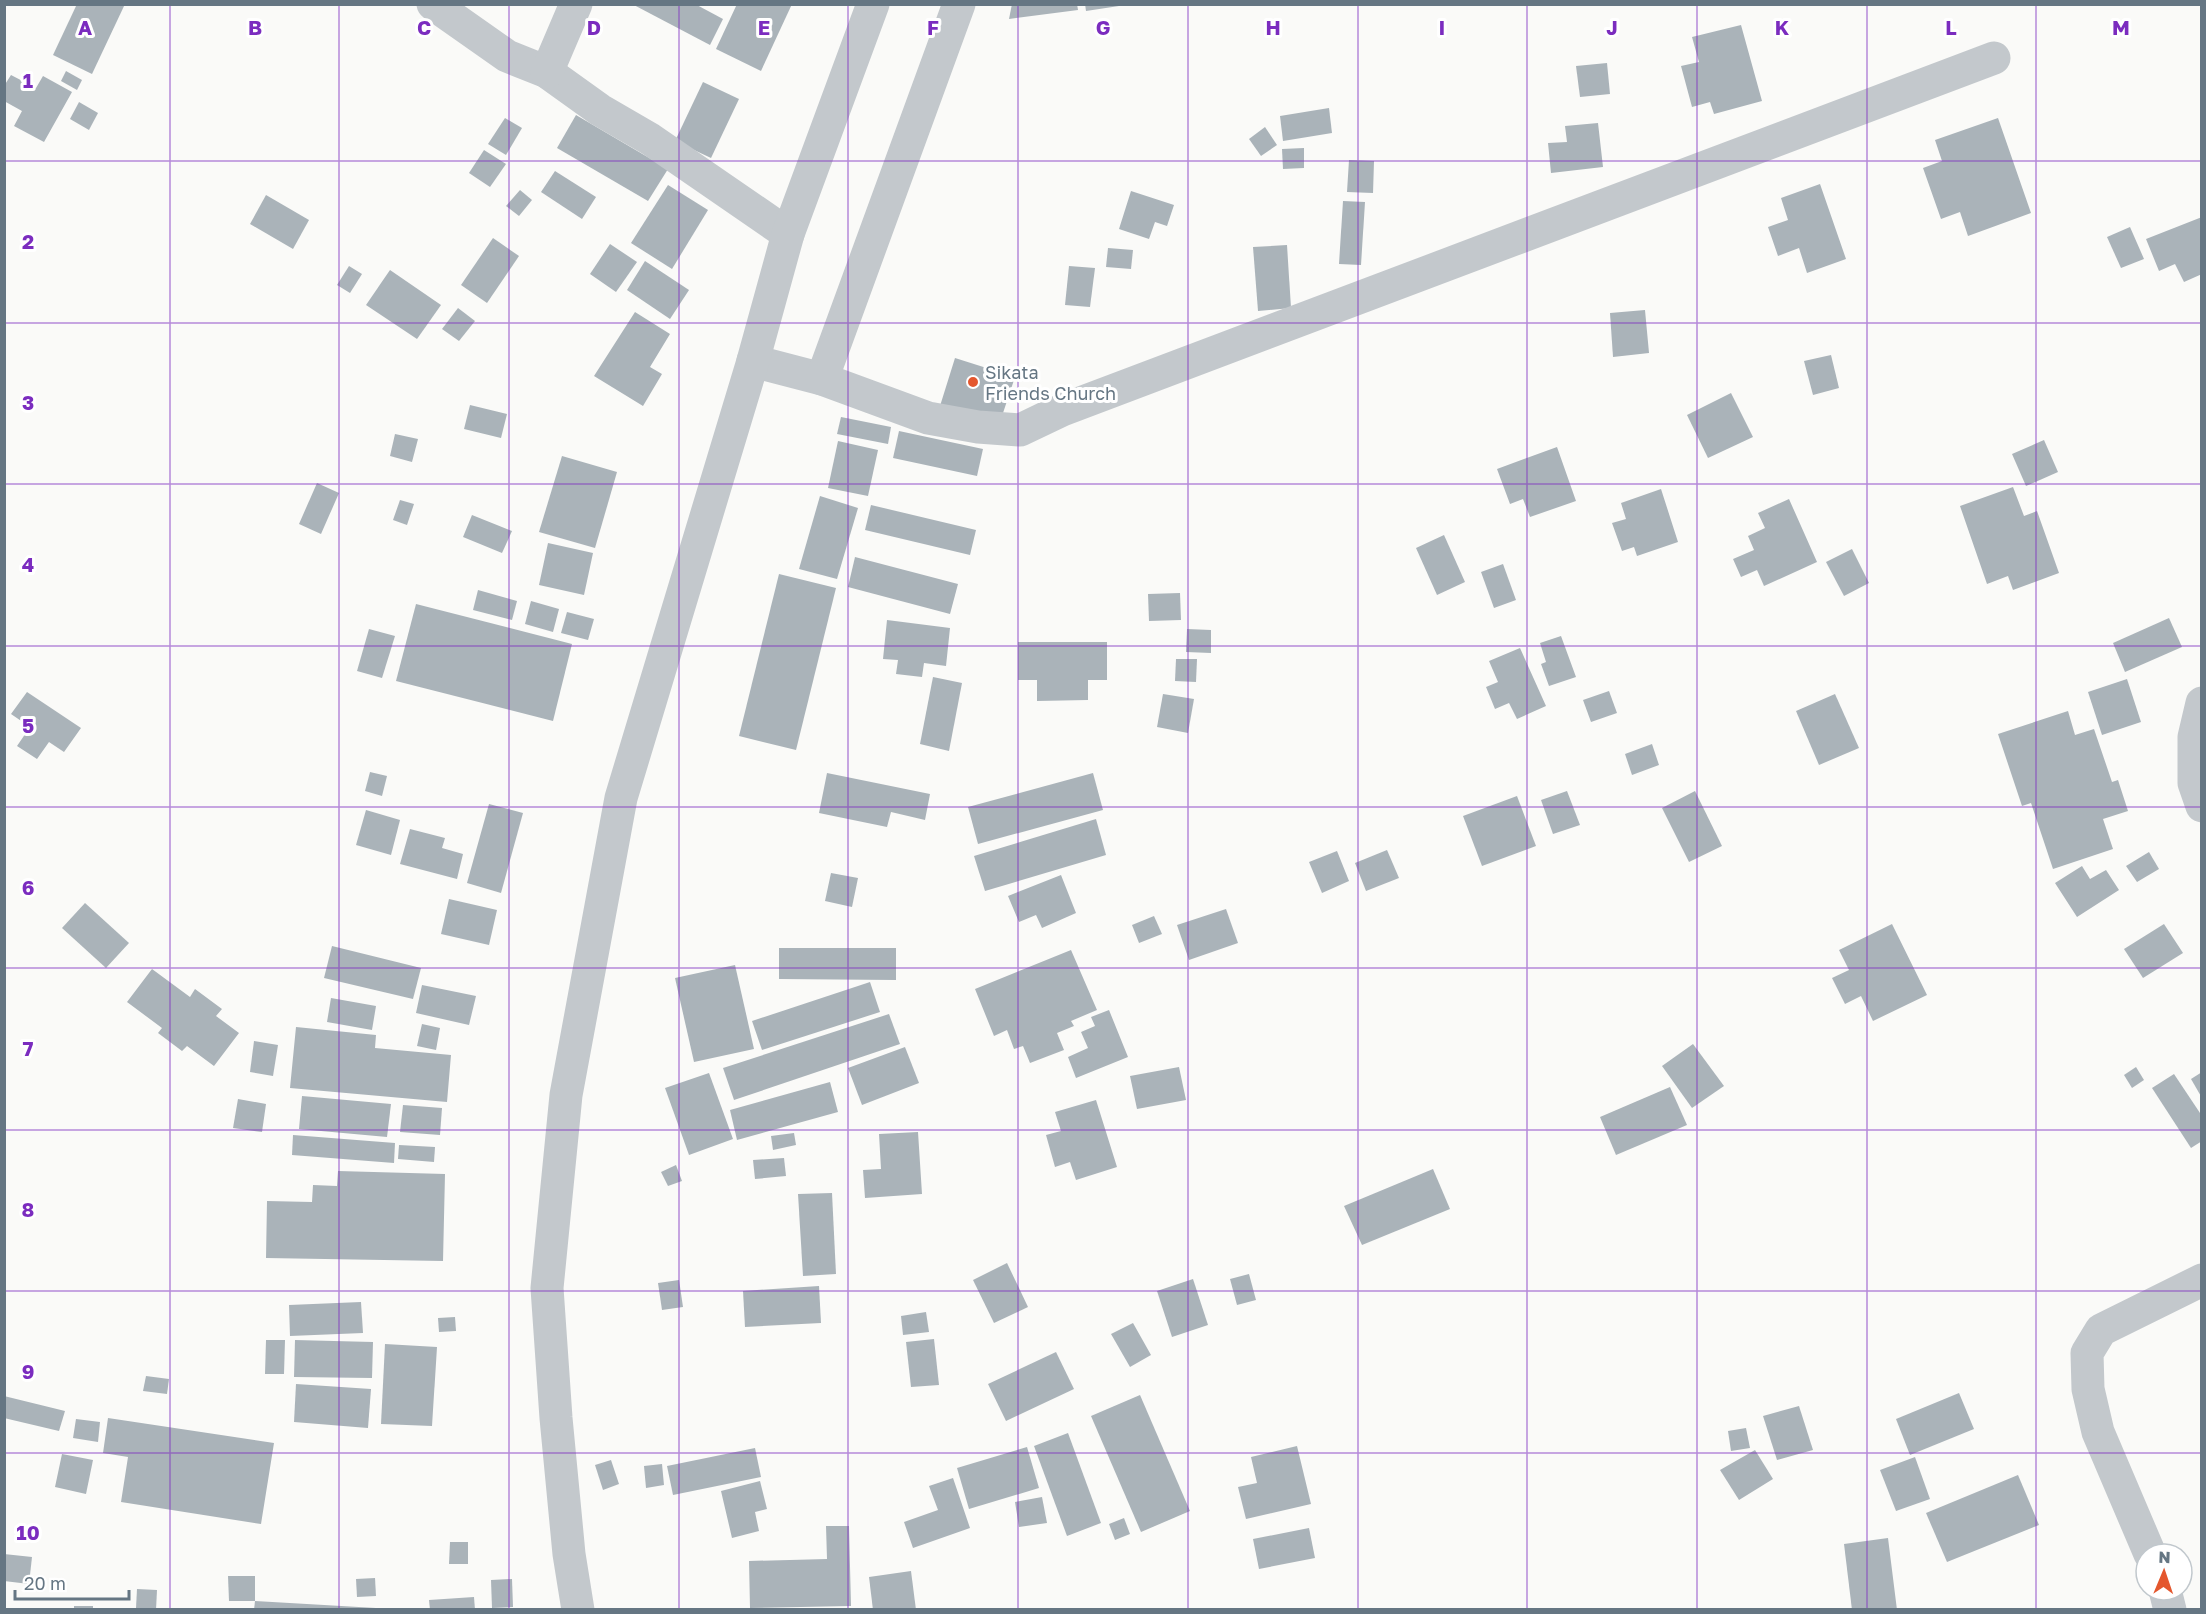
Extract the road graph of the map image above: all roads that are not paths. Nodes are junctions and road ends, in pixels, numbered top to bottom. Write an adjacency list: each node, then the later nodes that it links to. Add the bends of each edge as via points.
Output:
1 (433, 4): 6 (street, via 507,56)
2 (576, 4): 6 (street)
3 (873, 4): 7 (street)
4 (959, 4): 9 (street)
5 (1994, 58): 9 (street, via 1062,410 1020,430 928,418)
6 (547, 72): 7 (street)
7 (788, 234): 8 (street)
8 (753, 361): 9 (street); 14 (street, via 621,798 566,1095 547,1288 559,1452)
9 (822, 379)
10 (2202, 703): 11 (street, via 2194,736 2194,783)
11 (2202, 806)
12 (2202, 1280): 13 (street, via 2101,1330 2087,1353 2088,1389 2098,1432)
13 (2145, 1542)
14 (578, 1610)

